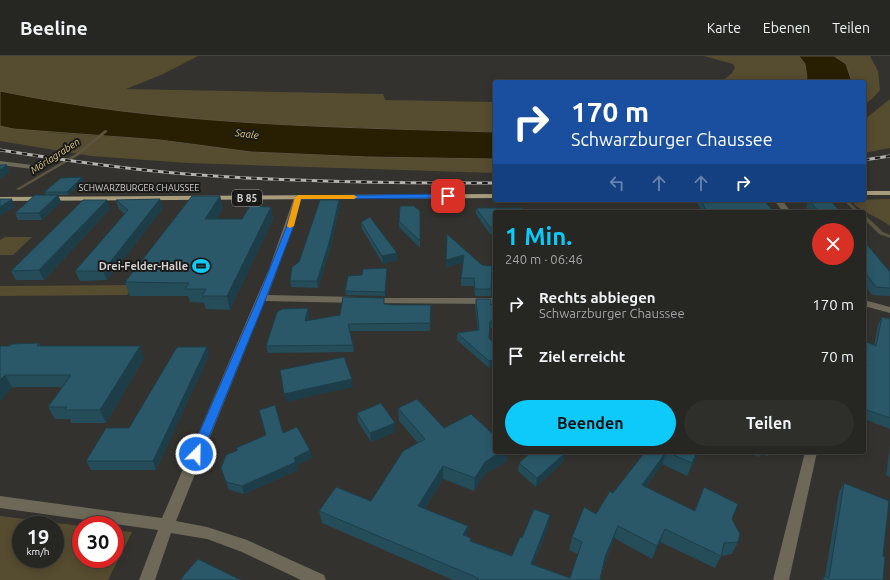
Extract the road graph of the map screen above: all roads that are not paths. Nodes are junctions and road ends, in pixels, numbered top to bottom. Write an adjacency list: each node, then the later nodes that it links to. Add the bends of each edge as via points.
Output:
1 (0, 163): 2 (street)
2 (40, 168)
3 (890, 192): 4 (main road)
4 (866, 193)
5 (493, 196): 6 (main road, SCHWARZBURGER CHAUSSEE / B 85)
6 (298, 197): 7 (main road, SCHWARZBURGER CHAUSSEE / B 85); 8 (street, via 290,228)
7 (0, 199)
8 (262, 298): 9 (street); 14 (street)
9 (493, 301)
10 (866, 304): 11 (street)
11 (890, 310)
12 (811, 454): 17 (street)
13 (0, 502): 14 (street)
14 (166, 525): 15 (street); 16 (street, via 207,533 248,547)
15 (147, 580)
16 (318, 580)
17 (781, 580)

